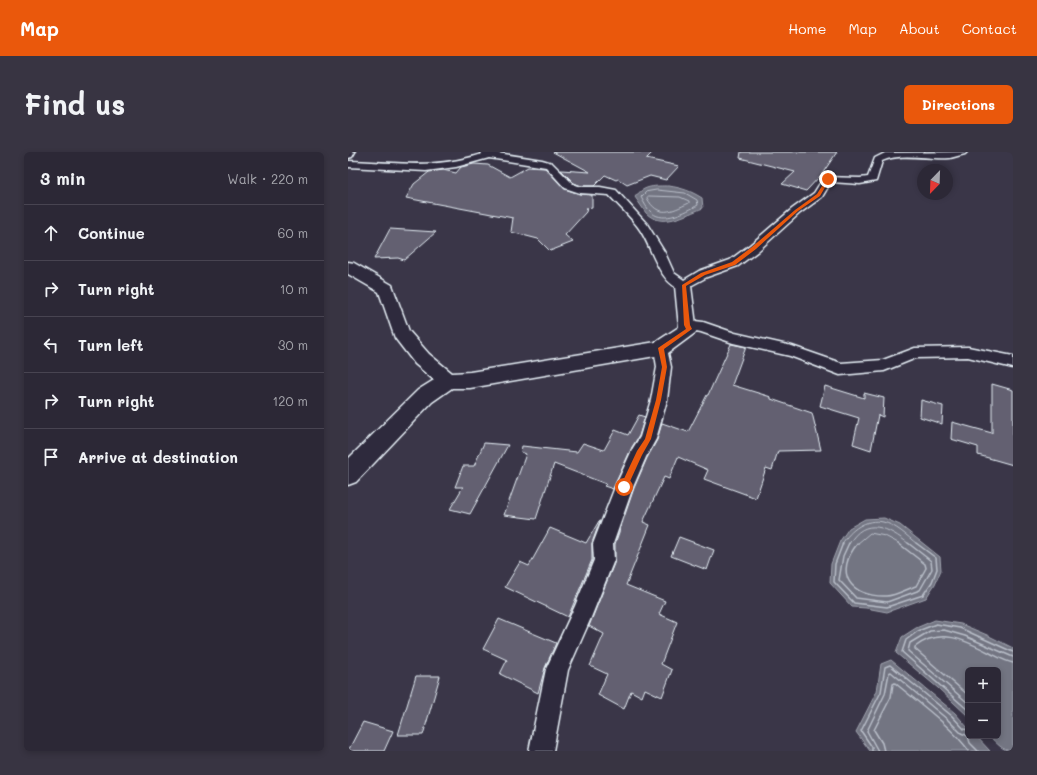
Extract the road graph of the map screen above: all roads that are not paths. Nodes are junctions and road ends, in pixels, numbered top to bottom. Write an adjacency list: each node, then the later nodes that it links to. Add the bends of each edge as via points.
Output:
1 (962, 152): 5 (street, via 950,155 885,156 878,160 872,179 828,179 818,195 796,210 734,264 703,274)
2 (487, 154): 3 (street, via 451,166); 5 (street, via 549,165 569,186 580,190 612,192 643,226 669,275)
3 (348, 164)
4 (348, 266): 9 (street, via 386,289 401,333 422,359)
5 (684, 286): 6 (street)
6 (687, 325): 7 (street, via 689,329); 8 (street, via 792,351 840,368 884,365 915,354 968,352)
7 (661, 348): 9 (street, via 470,380); 11 (street, via 664,367 648,439 624,487 603,544 604,560 583,614 557,669)
8 (1013, 362)
9 (448, 381): 10 (street, via 425,396)
10 (350, 470)
11 (541, 751)

